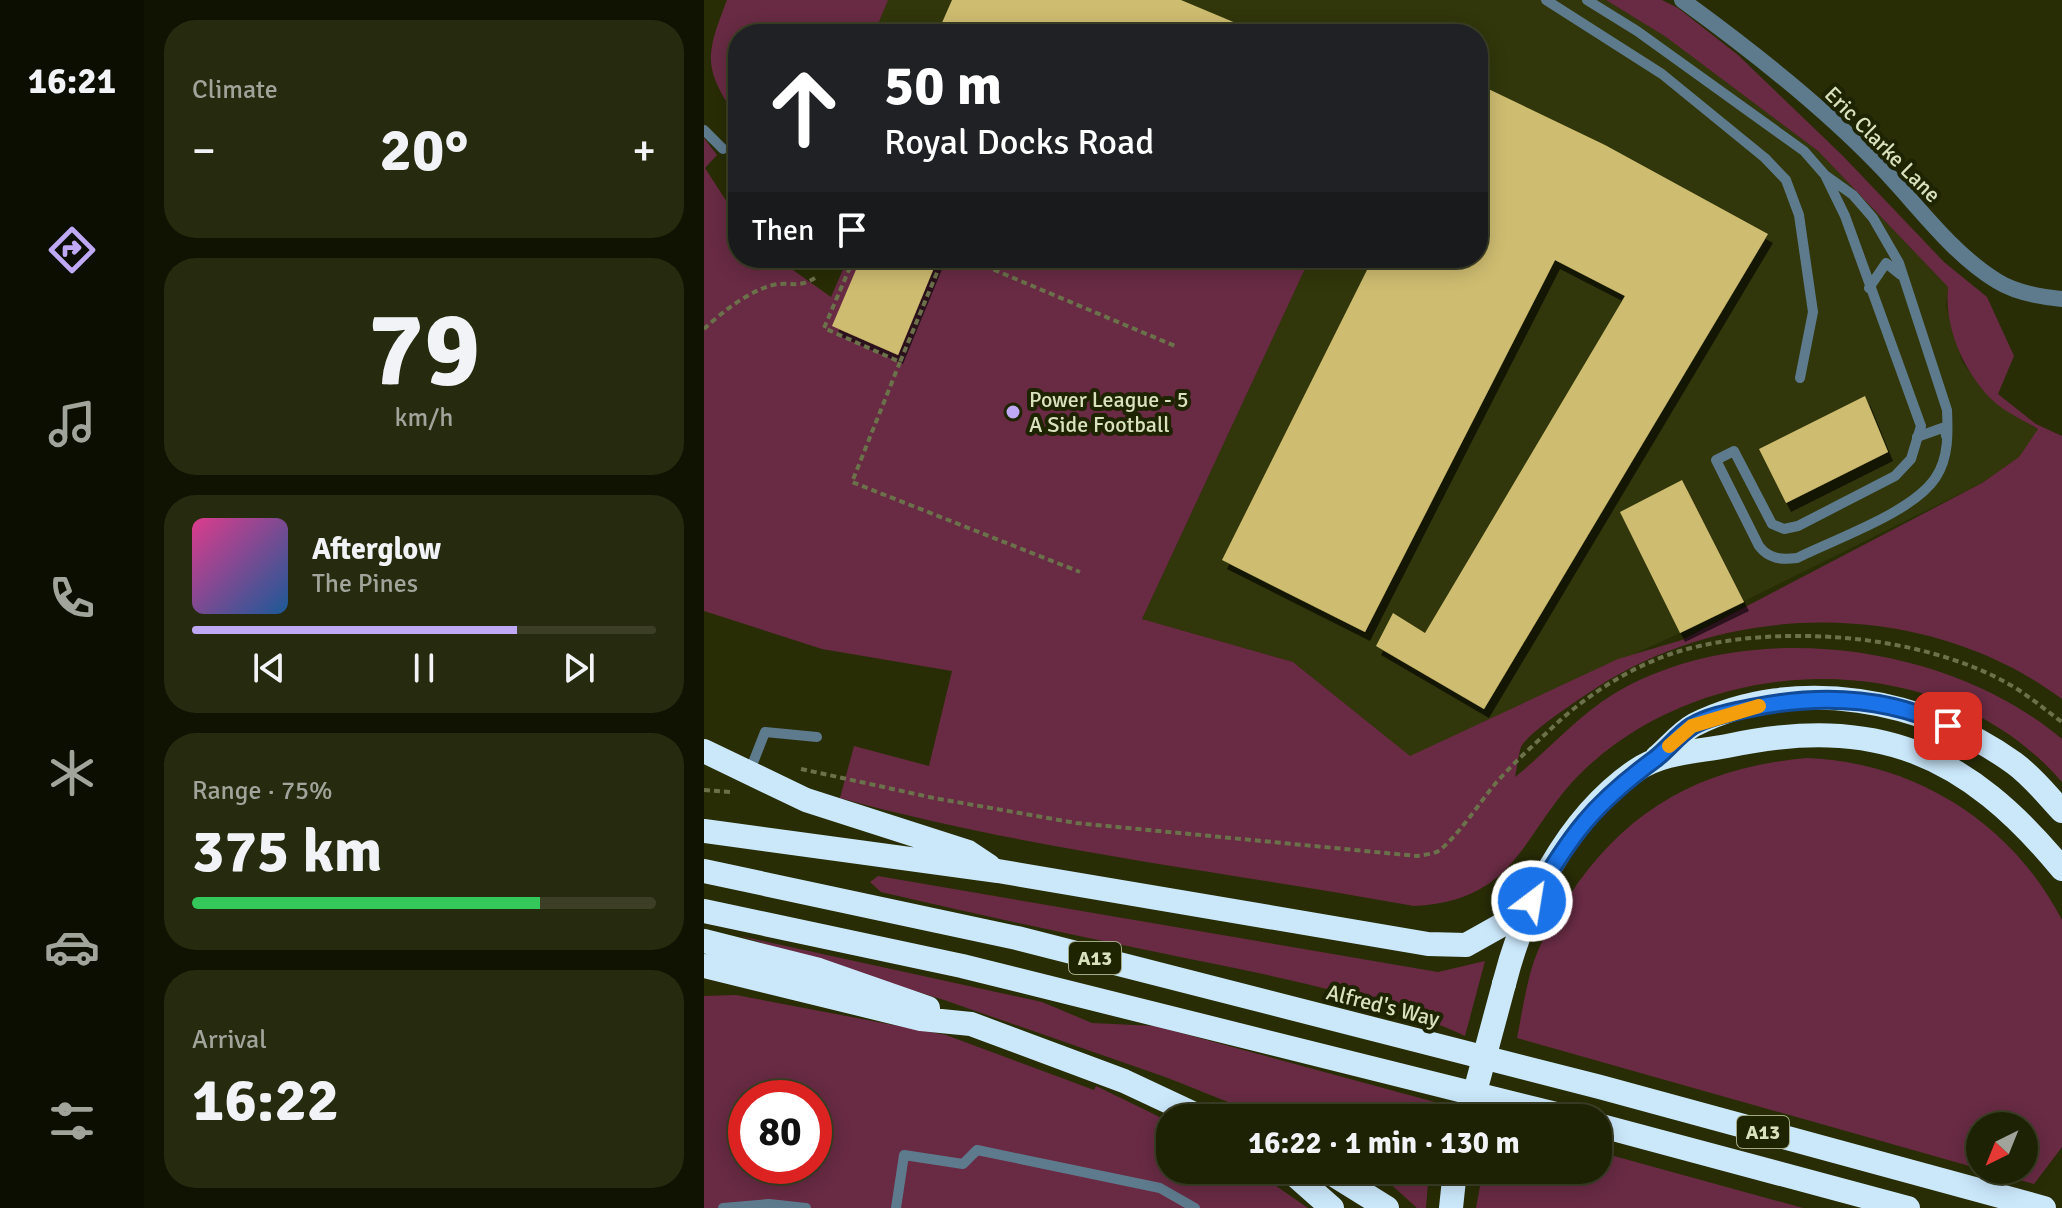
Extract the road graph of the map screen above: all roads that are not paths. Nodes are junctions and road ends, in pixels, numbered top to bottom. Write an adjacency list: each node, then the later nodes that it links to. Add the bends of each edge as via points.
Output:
1 (1546, 0): 10 (lane, via 1662,74 1786,180 1799,215 1813,312)
2 (1587, 0): 6 (lane, via 1804,151)
3 (1682, 0): 9 (street, Eric Clarke Lane, via 1800,93 1997,282)
4 (704, 130): 5 (lane)
5 (723, 149)
6 (1825, 175): 7 (lane, via 1873,218); 8 (lane)
7 (1903, 277): 8 (lane, via 1886,263); 12 (lane, via 1947,410)
8 (1869, 288): 11 (lane, via 1921,426)
9 (2062, 299)
10 (1800, 378)
11 (1917, 437): 12 (lane, via 1945,427); 12 (lane, via 1911,459 1895,476 1784,529 1772,524 1734,451 1716,460 1759,546 1766,555 1783,560 1797,558 1922,494 1937,475)
12 (1947, 442)
13 (817, 737): 16 (lane, via 765,732)
14 (704, 751): 16 (highway)
15 (1655, 759): 17 (highway, via 1692,726 1730,712 1835,697 1922,714 1974,739 2016,764); 19 (highway, via 1770,736 1879,741 1924,754 1987,791 2018,817); 22 (highway, via 1604,798 1573,834)
16 (748, 775): 21 (highway, via 806,800 968,852)
17 (2062, 811)
18 (704, 831): 21 (highway)
19 (2062, 869)
20 (704, 871): 44 (highway, Alfred's Way / A13, via 1017,938 1600,1087)
21 (998, 871): 22 (highway, via 1428,944 1466,945)
22 (1532, 901): 30 (highway, bridge, via 1514,944)
23 (704, 911): 31 (highway, A13, via 962,966)
24 (704, 941): 28 (highway, via 840,976)
25 (704, 966): 26 (highway)
26 (753, 979): 27 (highway); 28 (highway, via 921,1019)
27 (704, 983)
28 (971, 1024): 29 (highway)
29 (1173, 1104)
30 (1472, 1104)
31 (1516, 1104)
32 (1612, 1129): 43 (highway, A13)
33 (1305, 1184): 40 (highway)
34 (1351, 1184): 41 (highway)
35 (1454, 1184): 42 (highway)
36 (723, 1208): 37 (lane)
37 (806, 1208)
38 (896, 1208): 39 (lane, via 904,1155 963,1164 977,1150 1160,1188)
39 (1195, 1208)
40 (1332, 1208)
41 (1387, 1208)
42 (1451, 1208)
43 (1908, 1208)
44 (2044, 1208)

